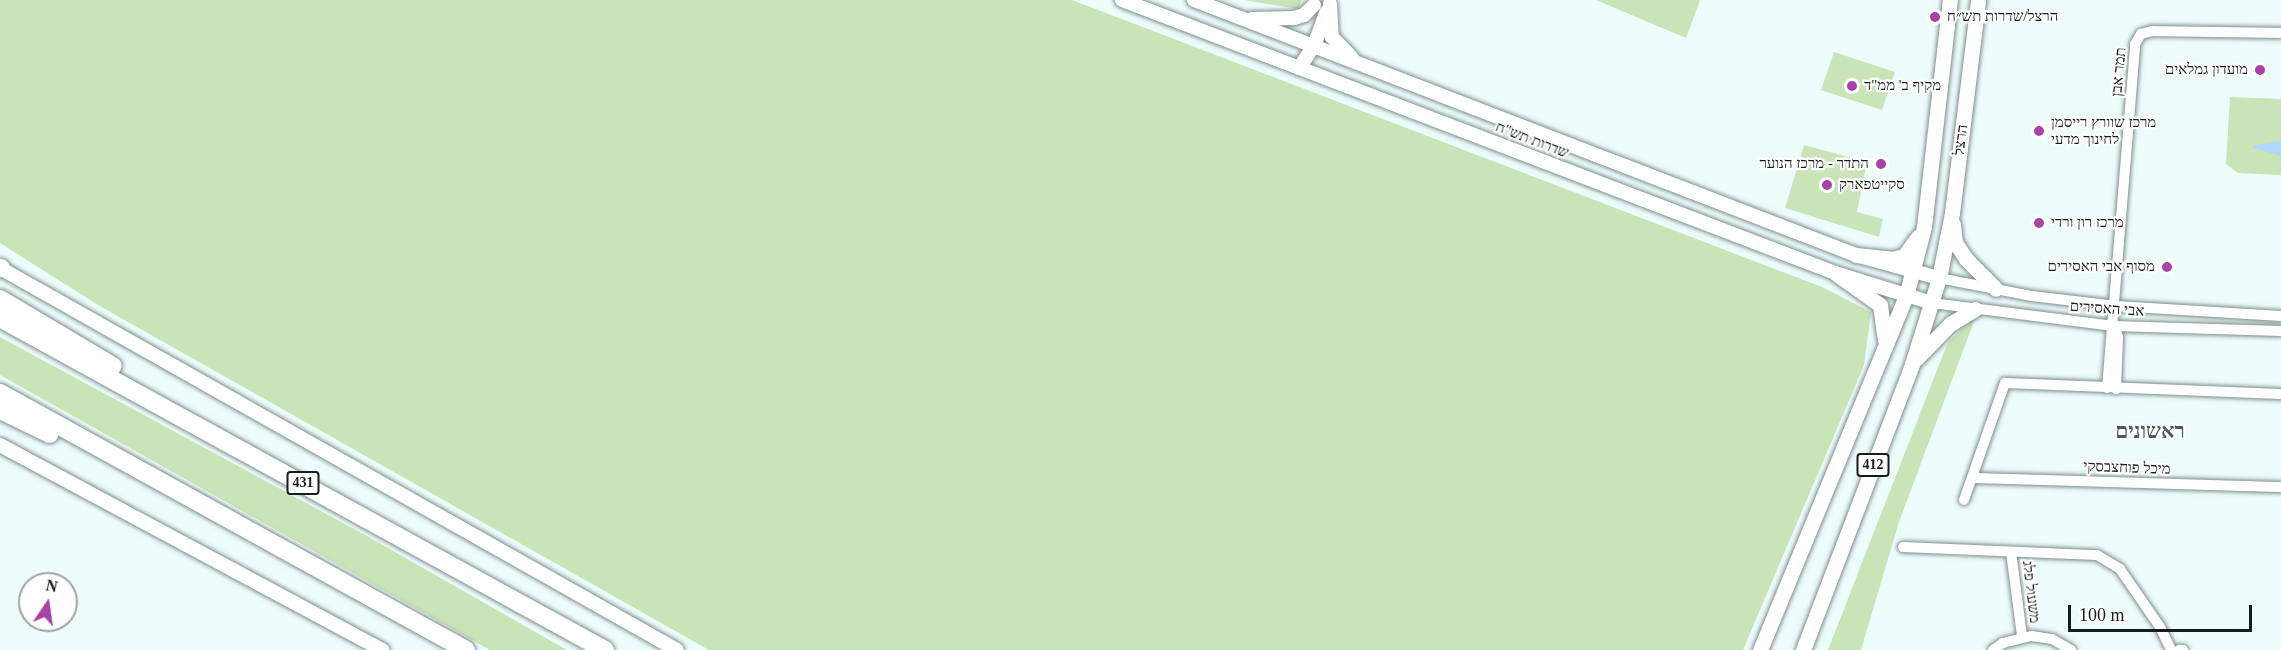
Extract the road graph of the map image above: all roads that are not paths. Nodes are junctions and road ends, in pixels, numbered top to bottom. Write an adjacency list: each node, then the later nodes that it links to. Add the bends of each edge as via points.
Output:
1 (1122, 0): 12 (main road, שדרות תש"ח)
2 (1194, 0): 7 (main road, שדרות תש"ח)
3 (1950, 0): 14 (main road, הרצל / 412)
4 (1978, 0): 13 (main road, הרצל / 412)
5 (1315, 2): 7 (main road, via 1304,15 1294,18); 9 (main road)
6 (1330, 2): 10 (main road); 11 (main road, via 1332,37)
7 (1242, 19): 9 (main road, שדרות תש"ח)
8 (2281, 33): 24 (street, תמר אבן, via 2141,34 2135,44)
9 (1300, 41): 10 (main road, שדרות תש"ח); 12 (main road)
10 (1314, 46): 11 (main road, שדרות תש"ח); 12 (main road)
11 (1365, 67): 15 (main road, שדרות תש"ח)
12 (1299, 68): 17 (main road, שדרות תש"ח)
13 (1952, 213): 19 (main road, הרצל / 412); 20 (main road, via 1955,243 1975,272)
14 (1924, 227): 15 (main road, via 1904,256 1892,259); 18 (main road, הרצל / 412)
15 (1856, 255): 18 (main road, שדרות תש"ח)
16 (0, 268): 48 (main road)
17 (1835, 273): 21 (main road, שדרות תש"ח); 30 (main road, via 1880,305)
18 (1912, 273): 19 (main road, שדרות תש"ח); 21 (main road, 412)
19 (1939, 278): 20 (street, אבי האסירים); 23 (main road, 412)
20 (1996, 289): 24 (street, אבי האסירים)
21 (1906, 296): 23 (main road, שדרות תש"ח); 30 (main road, 412)
22 (0, 299): 40 (highway)
23 (1932, 303): 25 (street, אבי האסירים); 31 (main road, 412)
24 (2116, 306): 26 (street, אבי האסירים); 28 (street, תמר אבן)
25 (1975, 309): 28 (street, אבי האסירים); 31 (main road, via 1950,324)
26 (2281, 316)
27 (0, 318): 40 (highway, 431)
28 (2114, 326): 29 (street, אבי האסירים); 32 (street, via 2118,337)
29 (2281, 331)
30 (1885, 346): 49 (main road, 412)
31 (1912, 364): 50 (main road, 412)
32 (2111, 388): 34 (street); 37 (street, via 2004,383)
33 (0, 393): 41 (highway)
34 (2281, 394)
35 (0, 410): 41 (highway)
36 (0, 445): 45 (main road)
37 (1972, 478): 38 (street, מיכל פוחצבסקי); 39 (street)
38 (2281, 487)
39 (1964, 500)
40 (351, 509): 47 (highway, 431)
41 (227, 519): 46 (highway)
42 (1903, 547): 43 (street)
43 (2011, 552): 44 (street, משעול פלג); 53 (street, via 2097,555 2120,569)
44 (2022, 636): 51 (street, משעול פלג); 52 (street, משעול פלג, via 2052,639)
45 (382, 650)
46 (466, 650)
47 (605, 650)
48 (677, 650)
49 (1760, 650)
50 (1803, 650)
51 (1993, 650)
52 (2071, 650)
53 (2171, 650)

